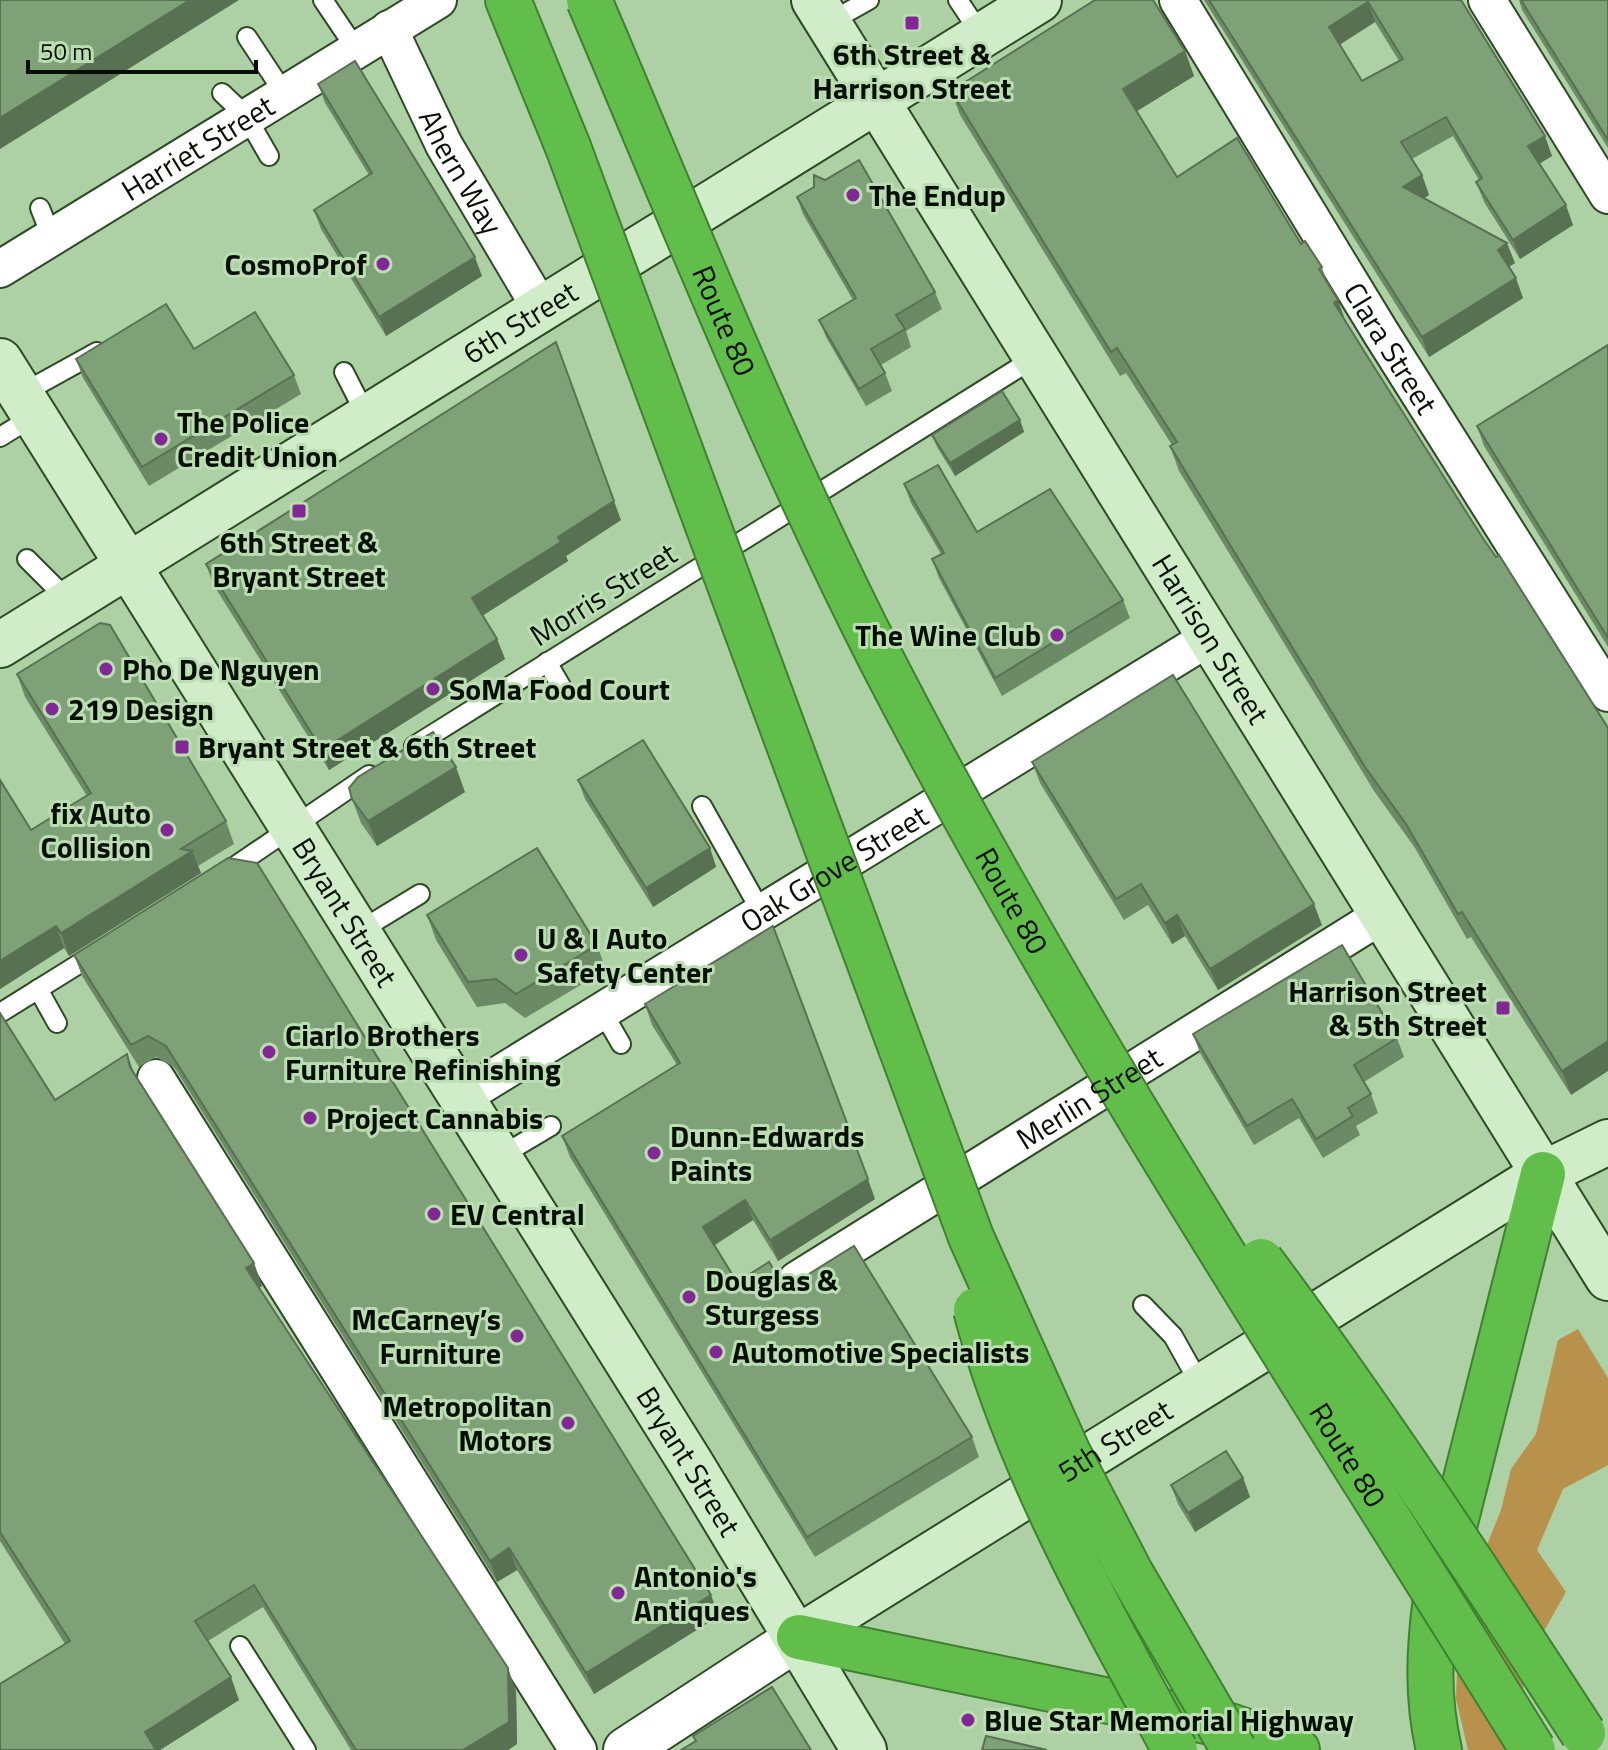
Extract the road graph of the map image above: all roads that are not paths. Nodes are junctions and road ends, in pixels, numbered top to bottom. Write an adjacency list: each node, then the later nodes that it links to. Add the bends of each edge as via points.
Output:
1 (323, 0): 13 (lane)
2 (508, 0): 51 (highway, bridge, via 574,162)
3 (589, 0): 46 (highway, Route 80, bridge, via 821,537 946,780)
4 (869, 0): 10 (lane)
5 (958, 0): 11 (lane)
6 (1039, 0): 11 (main road, 6th Street)
7 (1178, 0): 33 (street, Clara Street)
8 (1487, 0): 18 (street)
9 (415, 10): 13 (street, Harriet Street); 20 (street, Ahern Way, via 444,145)
10 (821, 12): 15 (main road, Harrison Street)
11 (982, 36): 15 (main road, 6th Street)
12 (247, 37): 14 (lane)
13 (356, 49): 14 (street, Harriet Street)
14 (284, 93): 16 (street, Harriet Street)
15 (877, 101): 20 (main road, 6th Street); 22 (main road, Harrison Street)
16 (234, 104): 17 (lane); 19 (street, Harriet Street, via 46,222)
17 (269, 156)
18 (1608, 195)
19 (0, 269)
20 (541, 309): 25 (main road, 6th Street)
21 (113, 342): 24 (lane)
22 (1036, 357): 29 (main road, Harrison Street); 31 (lane, Morris Street)
23 (344, 372): 25 (lane)
24 (14, 402): 27 (main road, Bryant Street)
25 (367, 417): 27 (main road, 6th Street)
26 (27, 559): 28 (lane)
27 (127, 566): 28 (main road, 6th Street); 35 (main road, Bryant Street)
28 (70, 602): 30 (main road, 6th Street)
29 (1210, 637): 38 (street, Oak Grove Street); 39 (main road, Harrison Street)
30 (0, 645)
31 (547, 662): 32 (lane); 35 (lane, Morris Street)
32 (561, 686)
33 (1608, 693)
34 (702, 806): 38 (lane)
35 (290, 827): 36 (lane, Morris Street); 40 (main road, Bryant Street)
36 (214, 880)
37 (420, 894): 40 (lane)
38 (762, 913): 43 (street, Oak Grove Street)
39 (1382, 915): 54 (main road, Harrison Street); 56 (street, Merlin Street)
40 (356, 933): 49 (main road, Bryant Street)
41 (119, 939): 42 (lane)
42 (38, 989): 44 (lane); 45 (lane)
43 (602, 1011): 47 (lane); 49 (street, Oak Grove Street)
44 (0, 1013)
45 (57, 1023)
46 (1087, 1029): 69 (highway, Route 80, bridge); 70 (highway, bridge, via 1335,1360)
47 (621, 1044)
48 (156, 1078): 62 (street)
49 (459, 1099): 53 (main road, Bryant Street)
50 (551, 1126): 53 (lane)
51 (930, 1133): 65 (highway, bridge, via 982,1330 1012,1419 1049,1506); 66 (highway, bridge, via 976,1250 1068,1453)
52 (1608, 1142): 54 (main road, 5th Street)
53 (496, 1159): 59 (main road, Bryant Street)
54 (1543, 1174): 55 (main road, Harrison Street); 58 (main road, 5th Street); 68 (highway, via 1436,1598 1428,1659)
55 (1608, 1278)
56 (797, 1280)
57 (1143, 1305): 58 (lane, via 1173,1336)
58 (1201, 1386): 59 (main road, 5th Street)
59 (799, 1637): 63 (street, 5th Street); 64 (main road, Bryant Street); 67 (highway, via 1230,1726)
60 (240, 1646): 61 (lane)
61 (306, 1750)
62 (578, 1750)
63 (626, 1750)
64 (864, 1750)
65 (1175, 1750)
66 (1234, 1750)
67 (1297, 1750)
68 (1439, 1750)
69 (1533, 1750)
70 (1595, 1750)

